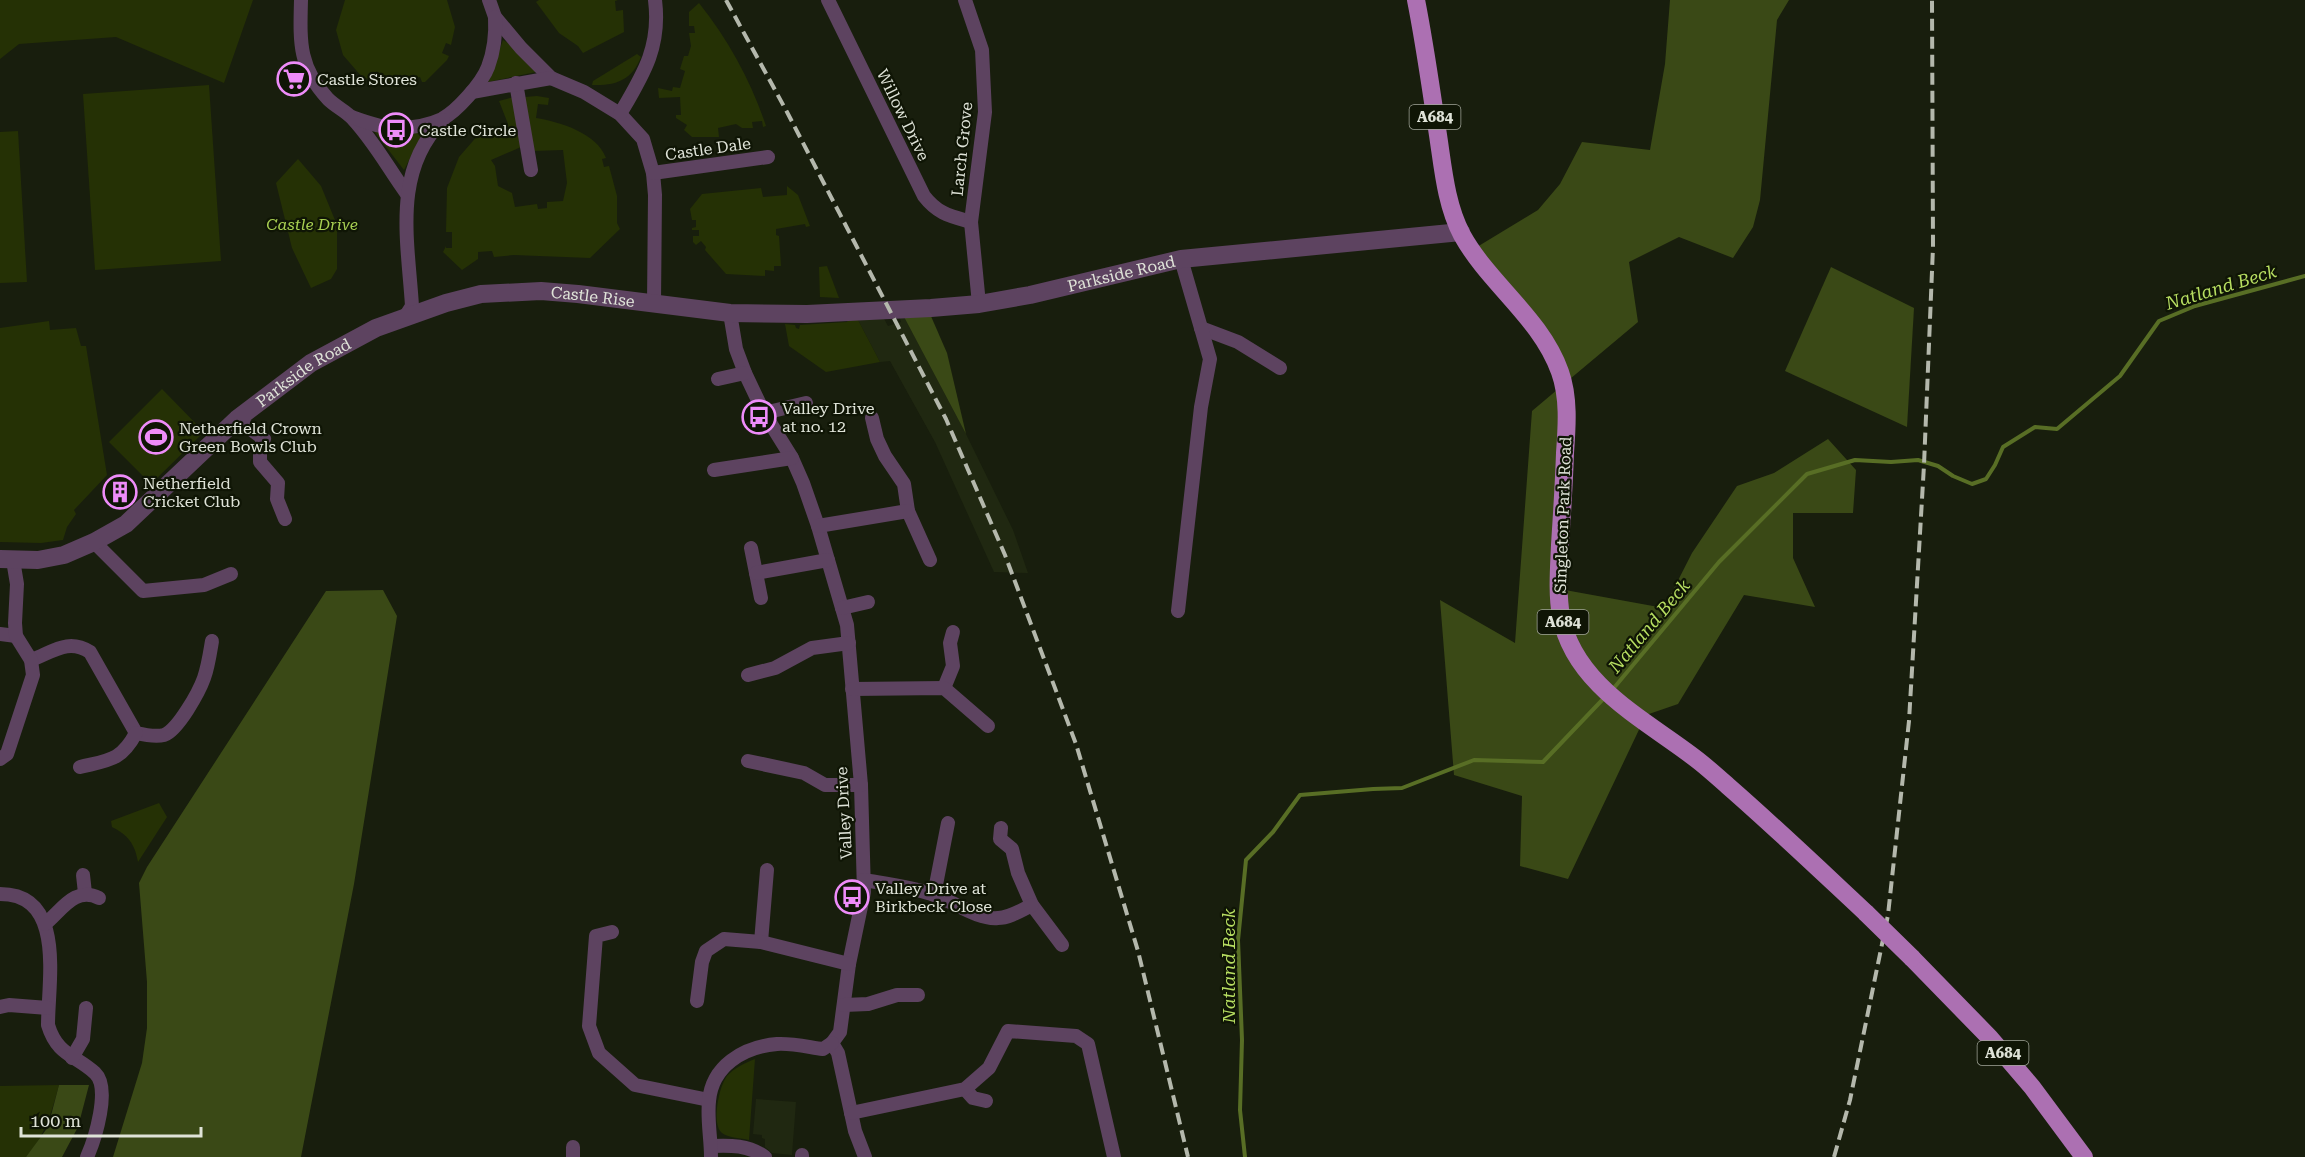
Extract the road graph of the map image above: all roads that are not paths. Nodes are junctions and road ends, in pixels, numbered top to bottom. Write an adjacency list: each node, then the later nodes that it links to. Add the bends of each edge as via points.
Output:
1 (301, 0): 12 (street, via 300,41 304,60 329,100)
2 (489, 0): 7 (street)
3 (655, 0): 11 (street, via 651,57)
4 (828, 0): 18 (street, Willow Drive, via 924,196 944,214)
5 (965, 0): 18 (street, Larch Grove, via 982,50 985,112)
6 (1416, 0): 19 (highway, A684, via 1443,169)
7 (495, 17): 8 (street); 10 (street, via 487,70)
8 (551, 78): 9 (street); 11 (street)
9 (516, 83): 10 (street); 15 (street)
10 (472, 92): 13 (street)
11 (620, 114): 16 (street, via 643,139)
12 (352, 117): 13 (street, via 396,128); 17 (street, via 383,155)
13 (444, 118): 17 (street, via 422,145)
14 (768, 157): 16 (street, Castle Dale)
15 (531, 170)
16 (653, 173): 21 (street)
17 (407, 194): 25 (street, via 412,306)
18 (971, 222): 22 (street, Larch Grove)
19 (1461, 232): 20 (street, Parkside Road); 97 (highway, Singleton Park Road / A684, bridge, via 1477,259 1538,331 1553,354 1564,384 1566,442 1558,586 1561,618 1574,651 1614,699 1700,762 1912,958 1990,1038)
20 (1181, 259): 22 (street, Parkside Road); 26 (street)
21 (654, 303): 23 (street, Castle Rise); 25 (street, Castle Rise, via 550,292 503,292 459,299)
22 (979, 304): 24 (street, Parkside Road)
23 (730, 313): 24 (street, Castle Rise); 28 (street, Valley Drive)
24 (783, 314)
25 (405, 317): 33 (street, Parkside Road, via 311,363)
26 (1201, 328): 27 (street, via 1238,342); 49 (street, via 1210,359 1201,406)
27 (1280, 368)
28 (745, 374): 29 (street); 31 (street, Valley Drive)
29 (718, 379)
30 (806, 403): 31 (street)
31 (764, 412): 34 (street, Valley Drive)
32 (872, 418): 36 (street, via 885,456 904,484)
33 (237, 419): 37 (street, via 264,439 260,462 278,483 277,499); 39 (street, Parkside Road, via 126,524)
34 (792, 458): 35 (street); 38 (street, Valley Drive)
35 (714, 470)
36 (908, 511): 38 (street); 43 (street)
37 (285, 519)
38 (818, 526): 42 (street, Valley Drive)
39 (94, 542): 41 (street, Parkside Road, via 64,555); 45 (street, via 143,591 204,585)
40 (751, 548): 44 (street)
41 (6, 560): 52 (street, via 17,584)
42 (828, 560): 44 (street); 48 (street, Valley Drive)
43 (930, 560)
44 (756, 573): 46 (street)
45 (231, 574)
46 (761, 598)
47 (868, 602): 48 (street)
48 (842, 608): 54 (street, Valley Drive)
49 (1178, 611)
50 (953, 632): 57 (street, via 953,666)
51 (0, 634): 52 (street)
52 (16, 636): 55 (street)
53 (212, 641): 60 (street, via 204,677 176,726 165,734)
54 (849, 643): 56 (street, via 812,648 775,668); 58 (street, Valley Drive)
55 (31, 660): 60 (street, via 64,645 80,646 90,652); 61 (street, via 33,675 7,754)
56 (748, 675)
57 (944, 688): 58 (street); 59 (street)
58 (852, 689): 64 (street, Valley Drive)
59 (988, 726)
60 (136, 733): 63 (street, via 125,752)
61 (0, 759)
62 (748, 760): 64 (street, via 804,773 825,785)
63 (80, 767)
64 (861, 785): 69 (street, Valley Drive)
65 (948, 823): 72 (street)
66 (1001, 828): 74 (street, via 1000,839 1012,849)
67 (767, 870): 77 (street)
68 (83, 874): 70 (street)
69 (864, 880): 72 (street); 79 (street, Valley Drive)
70 (85, 893): 73 (street); 75 (street)
71 (0, 894): 75 (street, via 26,900 37,909)
72 (934, 895): 74 (street, via 975,915 998,918)
73 (99, 898)
74 (1032, 905): 78 (street)
75 (45, 924): 84 (street, via 50,946)
76 (612, 932): 89 (street, via 596,936 589,1026 599,1053 635,1085)
77 (761, 942): 79 (street); 81 (street, via 724,939 706,951)
78 (1062, 945)
79 (849, 964): 82 (street, Valley Drive)
80 (918, 995): 82 (street)
81 (697, 1001)
82 (844, 1005): 86 (street, Valley Drive, via 840,1032)
83 (0, 1007): 84 (street)
84 (48, 1008): 87 (street, via 52,1038)
85 (86, 1008): 87 (street, via 83,1039)
86 (832, 1043): 89 (street, via 823,1049 780,1044 744,1053 719,1072); 91 (street, via 838,1053)
87 (72, 1058): 93 (street, via 96,1074 103,1090 97,1130)
88 (965, 1089): 90 (street, via 973,1098); 91 (street); 96 (street, via 989,1068 1008,1031 1076,1035 1088,1044)
89 (709, 1100): 92 (street)
90 (986, 1101)
91 (851, 1113): 95 (street)
92 (711, 1152): 94 (street, via 743,1147)
93 (87, 1157)
94 (765, 1157)
95 (865, 1157)
96 (1114, 1157)
97 (2084, 1157)

